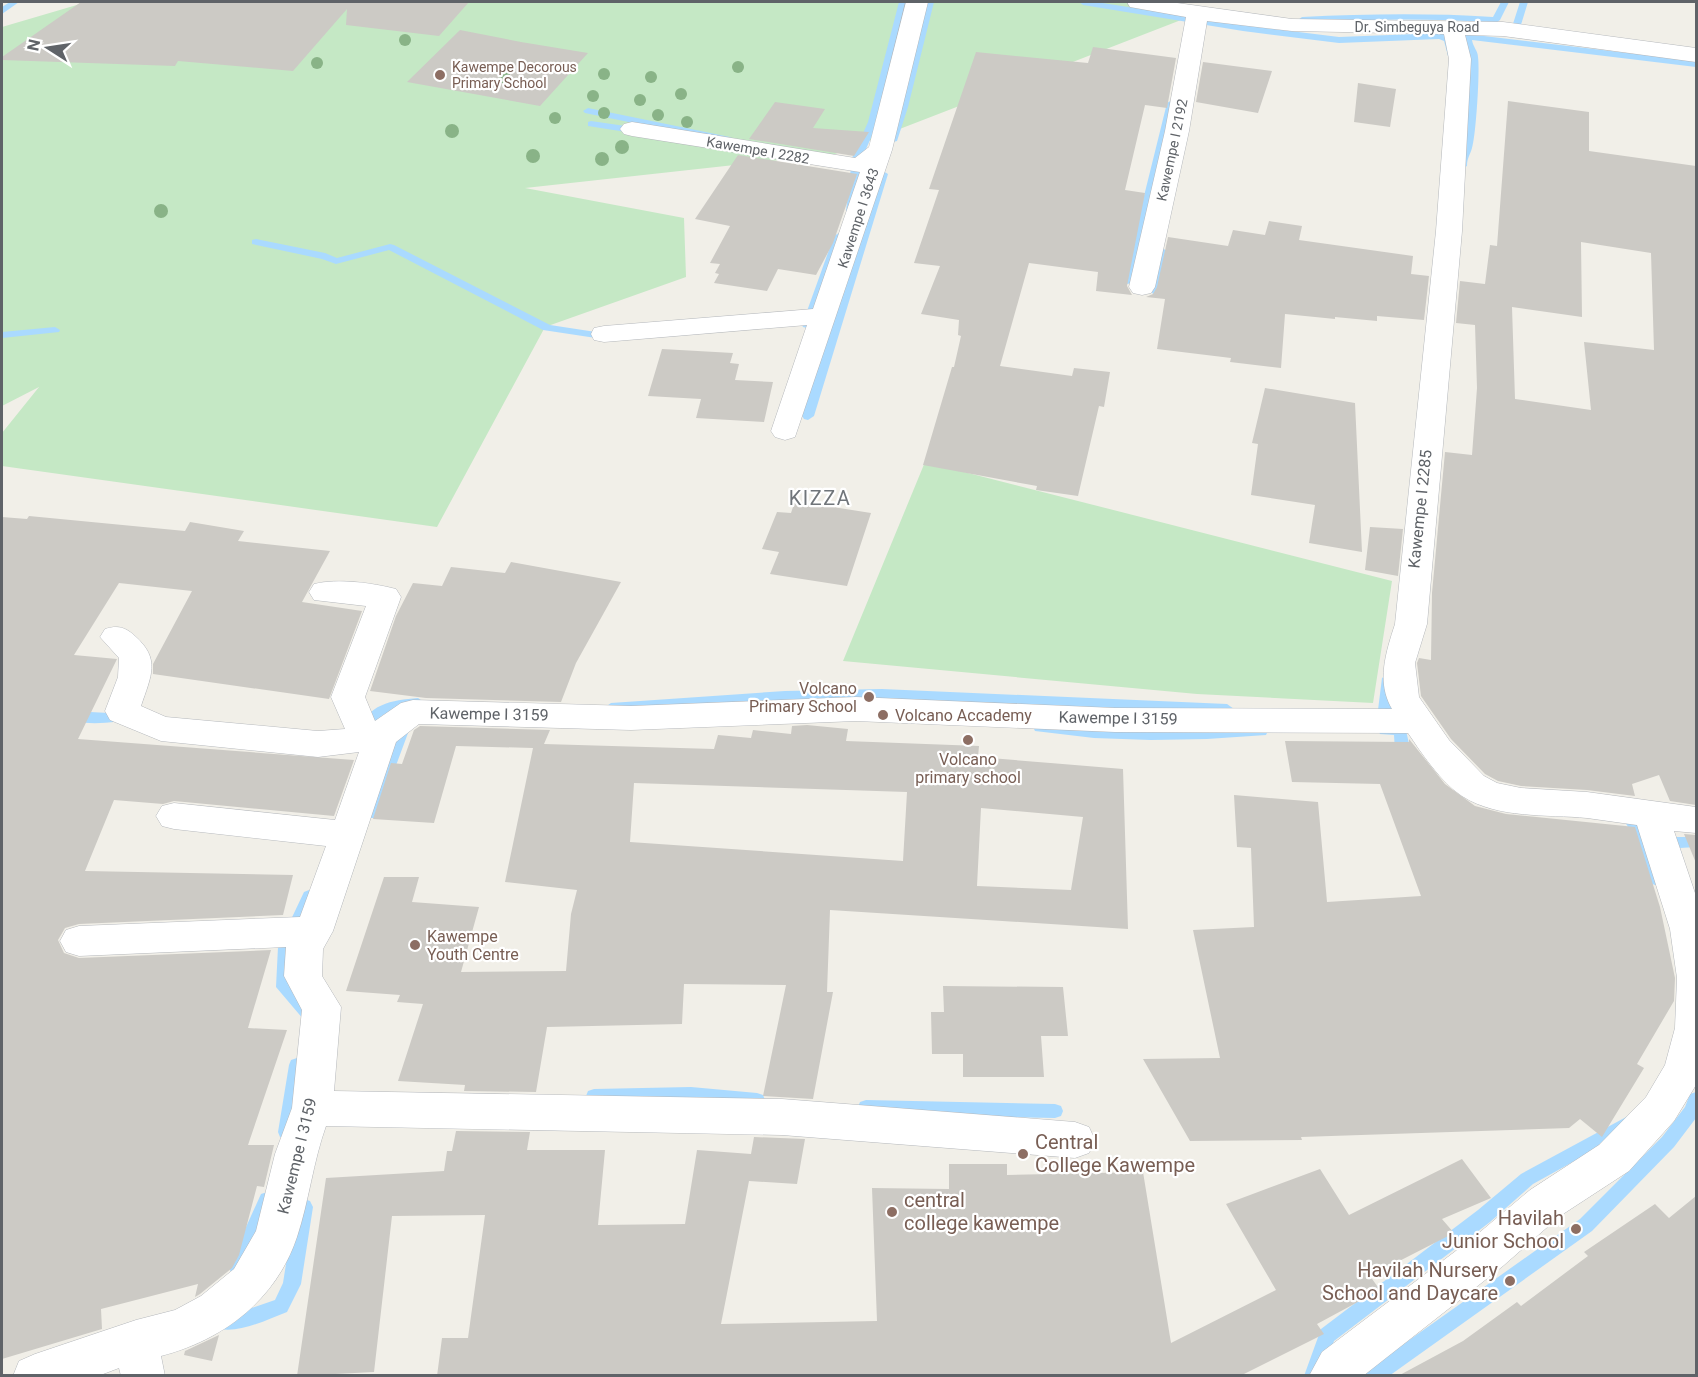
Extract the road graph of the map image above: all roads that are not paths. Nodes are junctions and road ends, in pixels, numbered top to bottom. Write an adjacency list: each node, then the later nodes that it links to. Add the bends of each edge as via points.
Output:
1 (917, 2): 7 (street, Kawempe I 3643)
2 (1138, 2): 3 (street, Dr. Simbeguya Road)
3 (1198, 13): 4 (street, Dr. Simbeguya Road, via 1292,25); 8 (street, Kawempe I 2192, via 1177,131)
4 (1455, 27): 5 (street, Dr. Simbeguya Road, via 1507,20); 14 (street, Kawempe I 2285, via 1454,41 1460,59 1449,231 1411,624 1399,663 1403,699)
5 (1696, 54)
6 (632, 129): 7 (street, Kawempe I 2282, via 851,165 861,165)
7 (880, 150): 9 (street, Kawempe I 3643)
8 (1142, 287)
9 (824, 316): 10 (street); 11 (street, Kawempe I 3643)
10 (604, 334)
11 (786, 431)
12 (325, 592): 15 (street, via 385,597 348,697)
13 (116, 637): 15 (street, via 135,654 134,677 122,711 161,729 318,744)
14 (1420, 721): 15 (street, Kawempe I 3159, via 1115,720 856,709 631,718 413,712); 16 (street, Kawempe I 2285, via 1437,749 1472,785 1488,794)
15 (373, 737): 19 (street, Kawempe I 3159)
16 (1651, 814): 18 (street, Kawempe I 2285); 26 (street, via 1689,929 1696,978 1694,1028 1684,1070 1660,1109 1614,1158 1545,1203)
17 (174, 816): 19 (street)
18 (1696, 820)
19 (348, 835): 20 (street, Kawempe I 3159)
20 (314, 931): 21 (street); 22 (street, Kawempe I 3159, via 304,949 303,963 309,990 322,1007)
21 (79, 941)
22 (312, 1108): 23 (street, via 782,1117); 24 (street, Kawempe I 3159, via 295,1154 276,1237 249,1283 216,1311)
23 (1075, 1140)
24 (139, 1358): 25 (street, Kawempe I 3159)
25 (35, 1376)
26 (1331, 1376)

